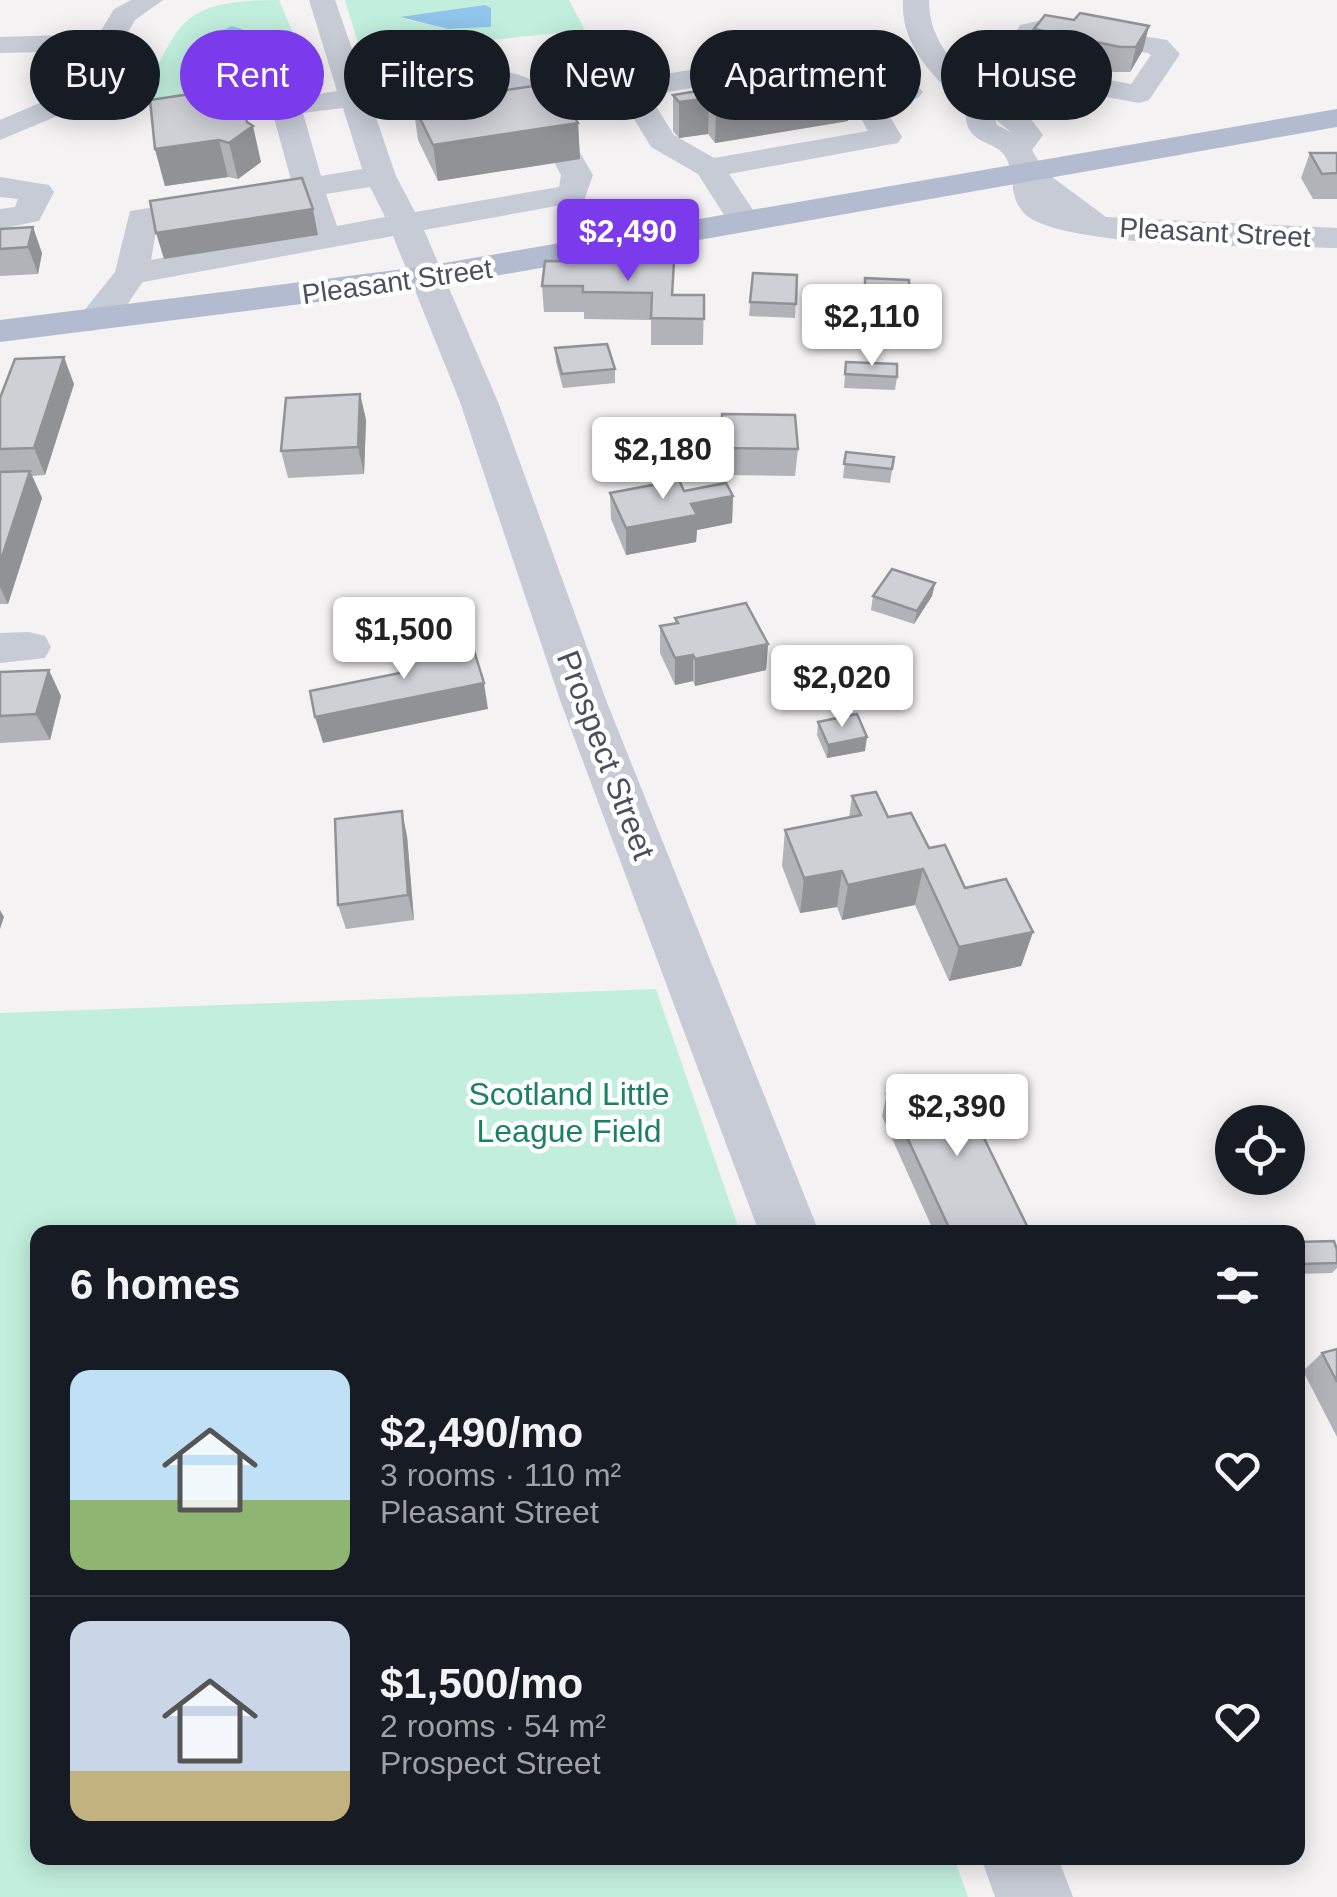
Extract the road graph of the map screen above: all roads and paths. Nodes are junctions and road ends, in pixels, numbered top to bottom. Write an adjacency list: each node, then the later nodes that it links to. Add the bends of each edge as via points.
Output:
1 (150, 0): 6 (street, via 124,15)
2 (322, 0): 10 (street, Prospect Street)
3 (916, 0): 9 (street, via 914,14)
4 (56, 14): 5 (street)
5 (48, 30)
6 (114, 30)
7 (0, 44): 8 (street)
8 (30, 44)
9 (941, 66)
10 (344, 67)
11 (1034, 72): 11 (street, via 1139,94 1166,54 1158,46 1030,31 1015,56)
12 (344, 96): 25 (street, via 286,107)
13 (30, 117): 20 (street)
14 (1337, 118): 21 (main road)
15 (362, 120): 23 (street, Prospect Street)
16 (547, 120): 28 (street, via 577,175 573,194)
17 (649, 120): 22 (street, via 662,141)
18 (877, 120): 22 (street, via 887,136)
19 (1015, 120): 21 (street, via 1028,135)
20 (0, 130)
21 (1022, 160): 27 (main road, Pleasant Street); 30 (street, Pleasant Street, via 1026,198 1052,218 1181,233)
22 (709, 168): 27 (street)
23 (380, 176): 25 (street); 28 (street, Prospect Street)
24 (0, 188): 26 (street, via 38,192 27,214)
25 (309, 190): 29 (street); 31 (street, via 142,218)
26 (0, 219)
27 (745, 222): 32 (main road, Pleasant Street)
28 (406, 226): 29 (street); 32 (street, Prospect Street)
29 (324, 238): 31 (street)
30 (1337, 238)
31 (132, 274): 33 (street)
32 (427, 277): 33 (main road, Pleasant Street); 35 (street, Prospect Street)
33 (93, 322): 34 (main road, Pleasant Street)
34 (0, 331)
35 (786, 1225)
36 (1023, 1865): 37 (street)
37 (1034, 1897)

